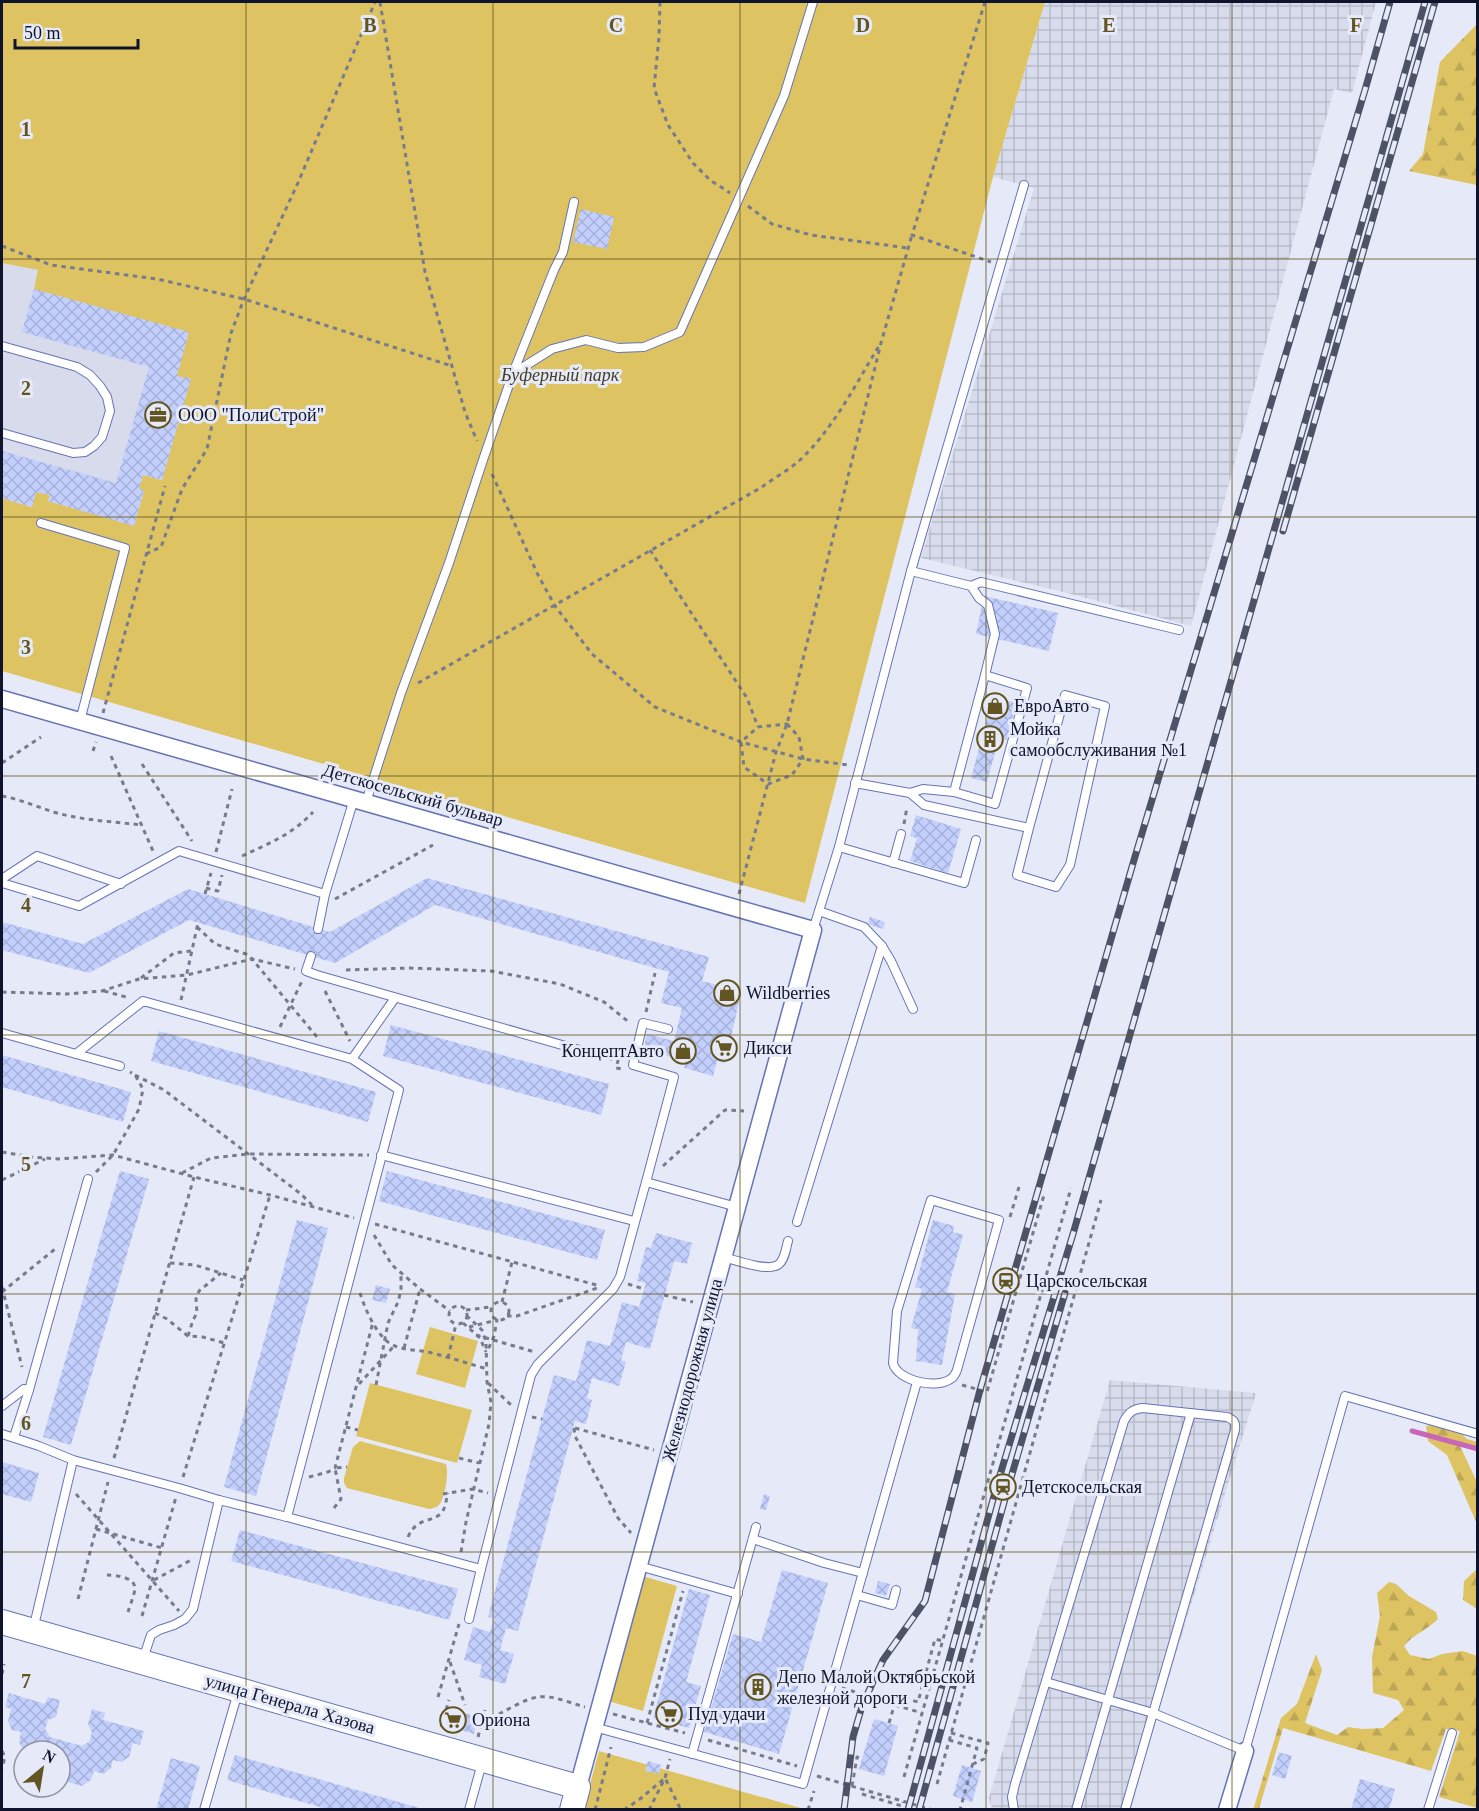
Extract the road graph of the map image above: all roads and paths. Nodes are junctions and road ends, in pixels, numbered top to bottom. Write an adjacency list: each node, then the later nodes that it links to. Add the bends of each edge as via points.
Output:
1 (375, 2): 13 (path)
2 (380, 2): 16 (path, via 425,272)
3 (660, 2): 7 (path, via 654,88 664,116 693,163)
4 (813, 2): 7 (lane, via 784,96)
5 (985, 2): 9 (path)
6 (1024, 185): 12 (lane)
7 (738, 198): 11 (path, via 772,224 811,235); 17 (lane, via 680,332 644,347 618,348 586,340 552,349)
8 (574, 202): 17 (lane, via 563,252)
9 (912, 235): 11 (path); 12 (path)
10 (2, 246): 13 (path, via 51,265 157,279)
11 (908, 248): 14 (path)
12 (1000, 265): 24 (lane)
13 (244, 299): 16 (path); 23 (path, via 231,333 207,449 182,489 161,547)
14 (881, 343): 22 (path, via 820,439 799,461 762,487); 32 (path)
15 (2, 346): 18 (lane, via 84,371 100,386 110,411 102,437 84,452 73,453)
16 (452, 366): 19 (path)
17 (513, 373): 19 (lane)
18 (2, 434)
19 (484, 457): 26 (path); 29 (lane)
20 (165, 486): 23 (path)
21 (41, 523): 31 (lane, via 125,548)
22 (650, 550): 26 (path); 34 (path, via 747,698)
23 (146, 554): 33 (path)
24 (911, 571): 25 (lane); 43 (lane)
25 (971, 586): 27 (lane, via 981,582); 28 (lane, via 988,605 995,634)
26 (555, 606): 29 (path); 36 (path, via 592,654 655,707)
27 (1179, 630)
28 (985, 675): 47 (lane); 47 (lane, via 1027,688 995,804)
29 (401, 693): 50 (lane)
30 (2, 699): 31 (street, Детскосельский бульвар)
31 (80, 721): 33 (street, Детскосельский бульвар)
32 (786, 724): 34 (path); 38 (path); 40 (path, via 799,736)
33 (100, 727): 37 (path); 50 (street, Детскосельский бульвар)
34 (758, 727): 36 (path)
35 (41, 737): 41 (path)
36 (741, 742): 38 (path); 45 (path, via 744,767)
37 (93, 751)
38 (776, 752): 40 (path); 45 (path)
39 (111, 756): 60 (path)
40 (803, 759): 43 (path); 45 (path, via 792,775)
41 (2, 763)
42 (142, 764): 58 (path)
43 (860, 767): 44 (lane)
44 (855, 783): 48 (lane); 57 (lane)
45 (768, 784): 69 (path)
46 (232, 789): 59 (path)
47 (954, 792): 48 (lane, via 923,789)
48 (910, 793): 53 (lane, via 924,805); 54 (path)
49 (2, 796): 52 (path, via 69,816)
50 (360, 800): 67 (lane); 69 (street, Детскосельский бульвар)
51 (313, 812): 62 (path, via 284,837)
52 (141, 825)
53 (1029, 828): 53 (lane, via 1065,695 1105,706 1070,865 1056,886 1017,875)
54 (901, 834): 61 (lane)
55 (976, 840): 61 (lane, via 964,883)
56 (433, 845): 68 (path)
57 (839, 847): 61 (lane); 70 (lane)
58 (203, 859): 59 (lane); 60 (lane, via 179,851)
59 (213, 861): 62 (lane); 65 (path)
60 (159, 863): 64 (lane)
61 (893, 863)
62 (224, 864): 65 (path, via 218,891); 67 (lane)
63 (2, 881): 64 (lane, via 79,906); 64 (lane, via 37,856)
64 (121, 884)
65 (206, 888): 66 (path)
66 (205, 894)
67 (326, 894): 68 (lane)
68 (324, 904): 71 (lane)
69 (735, 907): 72 (street, Детскосельский бульвар)
70 (819, 910): 72 (lane); 73 (lane, via 864,927)
71 (318, 928)
72 (813, 930): 116 (street, Железнодорожная улица)
73 (882, 946): 88 (lane); 119 (lane)
74 (192, 951): 76 (path, via 198,925 214,944); 80 (path); 82 (path, via 174,953)
75 (311, 956): 78 (lane)
76 (252, 959): 78 (path); 80 (path); 87 (path)
77 (341, 970): 90 (path, via 491,971 560,984 604,1002)
78 (306, 971): 81 (lane); 87 (path)
79 (655, 973): 90 (path)
80 (187, 975): 82 (path); 89 (path)
81 (317, 975): 85 (lane); 97 (path)
82 (139, 979): 83 (path)
83 (102, 991): 84 (path); 86 (path)
84 (2, 993)
85 (395, 998): 96 (lane); 97 (lane)
86 (143, 1001): 89 (lane); 95 (lane)
87 (290, 1005): 93 (path); 94 (path)
88 (913, 1009)
89 (178, 1011): 93 (lane)
90 (642, 1028): 91 (lane); 110 (lane, via 633,1065 674,1077)
91 (668, 1029)
92 (2, 1033): 95 (lane)
93 (274, 1038): 94 (lane)
94 (330, 1053): 97 (lane)
95 (76, 1054): 98 (lane)
96 (597, 1055)
97 (354, 1056): 104 (lane, via 399,1090)
98 (120, 1065): 99 (path)
99 (135, 1075): 102 (path, via 164,1090); 103 (path, via 143,1089 139,1109)
100 (744, 1111): 110 (path, via 725,1110)
101 (2, 1152): 105 (path)
102 (249, 1154): 104 (path); 106 (path, via 211,1158); 115 (path)
103 (113, 1155): 105 (path); 106 (path); 108 (path)
104 (381, 1155): 117 (lane); 118 (lane)
105 (47, 1158): 109 (path)
106 (180, 1174): 107 (path)
107 (194, 1177): 112 (path); 124 (path)
108 (88, 1179): 120 (lane)
109 (2, 1180)
110 (646, 1182): 116 (lane); 118 (lane)
111 (1071, 1188): 214 (path)
112 (270, 1195): 115 (path); 127 (path)
113 (1044, 1195): 162 (path, via 987,1392)
114 (1101, 1200): 238 (path)
115 (313, 1206): 117 (path)
116 (737, 1207): 122 (street, Железнодорожная улица)
117 (365, 1221): 123 (path); 126 (path); 180 (lane)
118 (634, 1221): 155 (lane, via 620,1277 613,1289)
119 (797, 1222)
120 (72, 1234): 130 (path); 164 (lane)
121 (788, 1241): 122 (lane, via 784,1256 772,1268)
122 (723, 1257): 198 (street, Железнодорожная улица)
123 (512, 1262): 132 (path); 139 (path, via 602,1286 517,1316)
124 (170, 1263): 125 (path); 137 (path)
125 (221, 1273): 127 (path); 147 (path, via 199,1291 197,1313)
126 (401, 1274): 129 (path); 148 (path, via 398,1302)
127 (244, 1280): 151 (path)
128 (358, 1288): 141 (path)
129 (420, 1289): 136 (path); 153 (path)
130 (2, 1291): 164 (path)
131 (664, 1295): 133 (path)
132 (502, 1302): 134 (path); 139 (path, via 509,1308)
133 (693, 1302)
134 (492, 1307): 135 (path); 140 (path, via 492,1316)
135 (466, 1310): 136 (path, via 459,1306); 138 (path)
136 (450, 1311): 143 (path)
137 (155, 1313): 147 (path); 179 (path)
138 (467, 1316): 142 (path); 144 (path)
139 (507, 1316): 140 (path)
140 (497, 1320): 144 (path); 150 (path)
141 (372, 1322): 148 (path); 163 (path)
142 (462, 1323): 143 (path); 145 (path)
143 (456, 1324): 156 (path)
144 (478, 1325): 145 (path); 149 (path)
145 (469, 1327): 146 (path)
146 (476, 1335): 149 (path); 154 (path)
147 (188, 1336): 151 (path)
148 (384, 1337): 152 (path); 157 (path)
149 (484, 1337): 150 (path); 154 (path)
150 (493, 1339): 154 (path); 155 (path)
151 (224, 1343): 182 (path)
152 (394, 1346): 153 (path); 157 (path)
153 (404, 1348): 156 (path)
154 (487, 1354): 158 (path)
155 (546, 1355): 167 (lane, via 531,1375)
156 (447, 1358): 158 (path)
157 (380, 1359): 161 (path); 163 (path)
158 (487, 1369): 159 (path)
159 (487, 1382): 167 (path); 176 (path, via 491,1402 489,1424)
160 (917, 1382): 160 (lane, via 898,1373 893,1363 897,1311 931,1200 999,1220 957,1370 942,1383); 200 (lane)
161 (376, 1385)
162 (963, 1385)
163 (356, 1388): 168 (path)
164 (28, 1390): 165 (lane); 172 (lane)
165 (2, 1406)
166 (1191, 1413): 219 (lane, via 1143,1408 1128,1413); 224 (lane); 231 (lane, via 1227,1417 1236,1424)
167 (521, 1414): 184 (lane)
168 (346, 1427): 169 (path); 178 (path)
169 (358, 1430)
170 (2, 1434): 172 (lane)
171 (1478, 1434): 246 (lane, via 1345,1396)
172 (14, 1437): 175 (lane)
173 (654, 1450): 192 (path, via 574,1428 618,1518)
174 (459, 1458): 176 (path)
175 (73, 1460): 179 (lane); 181 (lane)
176 (479, 1463): 183 (path)
177 (347, 1467): 178 (path)
178 (335, 1468): 180 (path); 186 (path, via 341,1499)
179 (111, 1469): 182 (lane); 188 (path)
180 (297, 1480): 187 (lane)
181 (67, 1484): 188 (path); 213 (lane)
182 (179, 1488): 185 (lane); 194 (path)
183 (473, 1489): 184 (path); 195 (path, via 445,1493 443,1511 419,1522); 197 (path)
184 (500, 1496): 199 (lane)
185 (219, 1500): 187 (lane); 196 (lane)
186 (334, 1508)
187 (287, 1516): 195 (lane)
188 (98, 1520): 190 (path); 191 (path)
189 (756, 1527): 193 (lane)
190 (96, 1529): 191 (path); 207 (path)
191 (111, 1533): 194 (path); 202 (path)
192 (631, 1533)
193 (753, 1539): 200 (lane); 205 (lane)
194 (162, 1548): 202 (path)
195 (403, 1548): 197 (lane)
196 (207, 1551): 202 (path); 210 (lane, via 192,1609)
197 (460, 1563): 199 (lane)
198 (639, 1566): 205 (lane); 228 (street, Железнодорожная улица)
199 (481, 1569): 211 (lane)
200 (863, 1573): 206 (lane)
201 (107, 1575): 208 (path, via 122,1577 135,1587)
202 (152, 1581): 209 (path); 210 (path)
203 (685, 1584): 233 (path)
204 (896, 1590): 206 (lane, via 892,1605)
205 (738, 1594): 241 (lane)
206 (857, 1595): 252 (lane)
207 (78, 1599)
208 (128, 1612)
209 (142, 1616)
210 (185, 1619): 216 (lane, via 151,1635)
211 (465, 1619): 215 (path)
212 (2, 1622): 213 (street, улица Генерала Хазова)
213 (33, 1631): 216 (street, улица Генерала Хазова)
214 (941, 1641): 227 (path, via 935,1639 918,1702 897,1696); 230 (path)
215 (450, 1660): 222 (path); 226 (path)
216 (142, 1662): 221 (street, улица Генерала Хазова)
217 (4, 1664): 218 (path)
218 (2, 1674)
219 (1046, 1682): 224 (lane); 271 (lane, via 1015,1785)
220 (842, 1688): 225 (path)
221 (238, 1690): 249 (street, улица Генерала Хазова); 262 (lane)
222 (438, 1697)
223 (449, 1700): 236 (path, via 441,1728)
224 (1108, 1700): 231 (lane); 272 (lane)
225 (884, 1701)
226 (465, 1704)
227 (895, 1705): 230 (path); 234 (path)
228 (592, 1709): 232 (path, via 538,1697); 233 (path); 235 (street, Железнодорожная улица)
229 (485, 1710): 240 (path, via 478,1737)
230 (922, 1713): 253 (path)
231 (1154, 1713): 246 (lane); 273 (lane)
232 (499, 1714)
233 (647, 1723): 237 (path)
234 (890, 1724)
235 (594, 1727): 244 (lane); 258 (street, Железнодорожная улица)
236 (450, 1731)
237 (677, 1731): 241 (path); 244 (path)
238 (951, 1733): 242 (path); 250 (path, via 988,1743 984,1759)
239 (1452, 1733): 275 (lane)
240 (469, 1735)
241 (698, 1737): 247 (lane); 252 (path)
242 (949, 1740): 250 (path, via 977,1748); 255 (path)
243 (611, 1747): 264 (path)
244 (673, 1749): 247 (lane); 254 (path)
245 (2, 1751): 251 (path)
246 (1245, 1751): 274 (street)
247 (692, 1754): 252 (lane, via 803,1784)
248 (862, 1759): 256 (path, via 857,1757)
249 (483, 1760): 258 (street, улица Генерала Хазова); 263 (lane)
250 (973, 1764): 270 (path)
251 (2, 1768)
252 (803, 1770): 256 (path)
253 (904, 1777)
254 (665, 1778): 265 (path); 266 (path); 267 (path)
255 (937, 1784)
256 (852, 1786): 259 (path)
257 (862, 1794): 259 (path, via 902,1806)
258 (575, 1798)
259 (903, 1801): 261 (path)
260 (811, 1802): 268 (path)
261 (925, 1808): 269 (path)
262 (204, 1809)
263 (469, 1809)
264 (595, 1809)
265 (624, 1809)
266 (649, 1809)
267 (681, 1809)
268 (808, 1809)
269 (933, 1809)
270 (960, 1809)
271 (1014, 1809)
272 (1076, 1809)
273 (1125, 1809)
274 (1227, 1809)
275 (1428, 1809)

